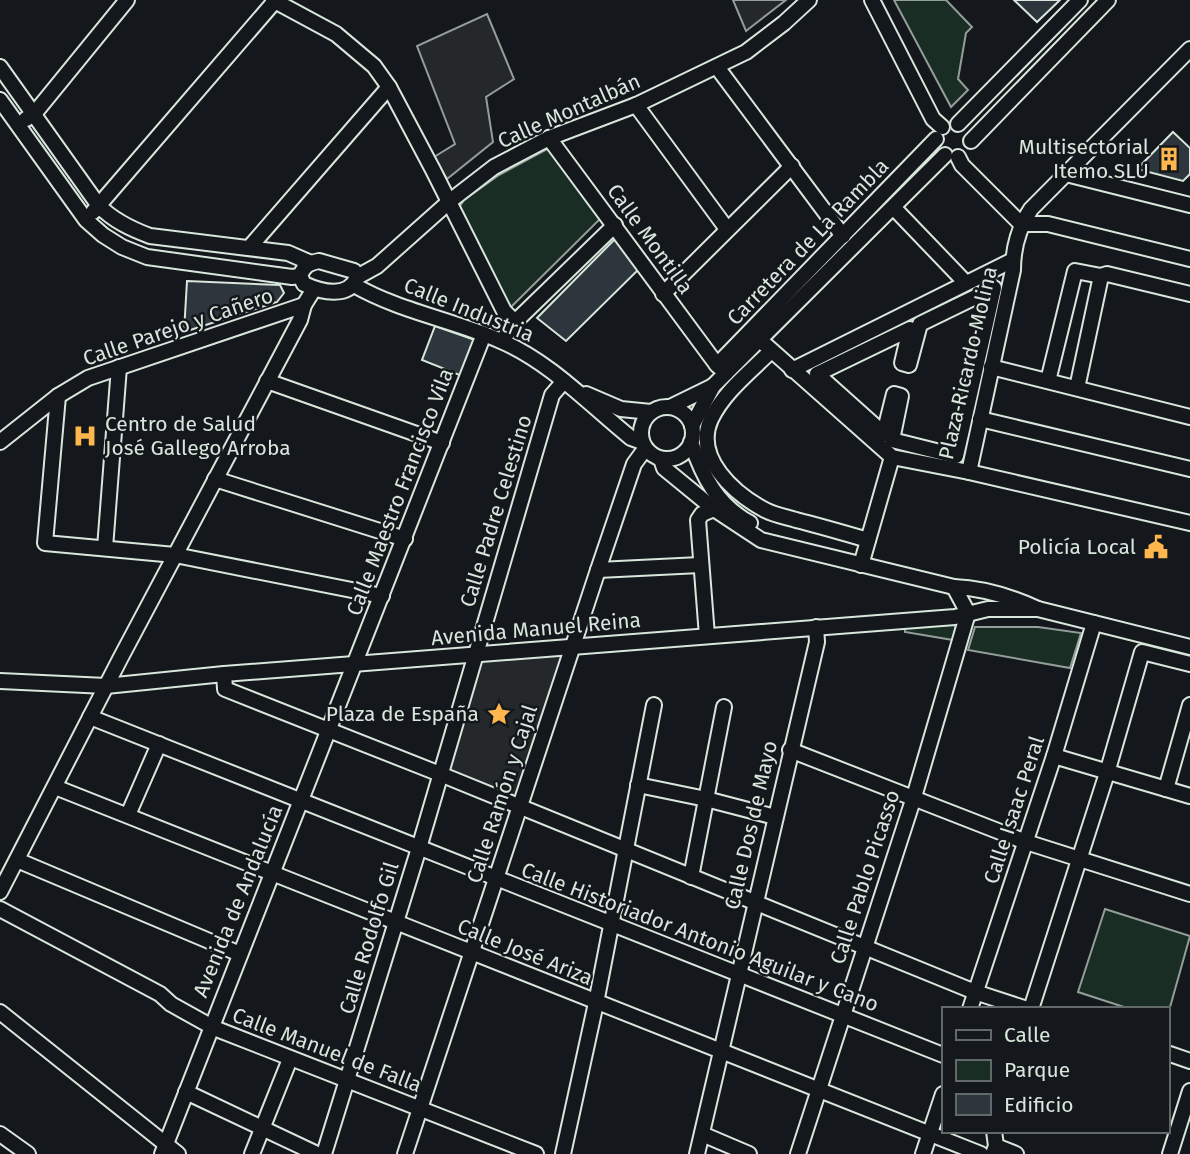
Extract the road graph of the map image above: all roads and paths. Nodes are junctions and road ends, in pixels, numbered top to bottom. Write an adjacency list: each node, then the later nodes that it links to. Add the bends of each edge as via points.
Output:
1 (127, 0): 13 (street)
2 (274, 0): 10 (street, via 336,34 374,66); 24 (street)
3 (809, 0): 9 (street, Calle Montalbán, via 757,44)
4 (872, 0): 16 (street)
5 (1080, 0): 14 (street)
6 (1108, 0): 18 (street)
7 (1190, 49): 21 (street)
8 (0, 67): 13 (street, Calle Industria)
9 (718, 67): 12 (street, Calle Montalbán); 20 (street)
10 (389, 87): 22 (street); 31 (street)
11 (0, 100): 15 (street)
12 (636, 105): 17 (street, Calle Montalbán); 29 (street)
13 (34, 114): 15 (street); 24 (street, Calle Industria)
14 (958, 124): 16 (street); 18 (street, via 967,130)
15 (18, 125): 26 (street)
16 (939, 133): 19 (street, via 939,150); 30 (street, Carretera de La Rambla)
17 (549, 138): 22 (street, Calle Montalbán, via 494,167); 28 (street, Calle Montilla)
18 (971, 141): 19 (street, via 967,151)
19 (951, 156): 25 (street, Carretera de La Rambla); 27 (street)
20 (792, 166): 29 (street); 30 (street)
21 (1066, 174): 23 (street); 27 (street)
22 (450, 201): 37 (street, Calle Montalbán); 44 (street, via 504,311)
23 (1190, 205)
24 (99, 206): 26 (street); 31 (street, Calle Industria, via 150,236)
25 (894, 208): 38 (street); 46 (street, Carretera de La Rambla)
26 (86, 220): 35 (street, via 122,247 147,257)
27 (1021, 224): 32 (street, via 1048,224); 33 (street)
28 (614, 225): 41 (street, Calle Montilla); 44 (street)
29 (727, 229): 41 (street)
30 (843, 236): 51 (street, Carretera de La Rambla)
31 (248, 248): 34 (street, Calle Industria, via 288,253)
32 (1190, 259)
33 (1013, 260): 38 (street, Plaza Ricardo Molina); 50 (street, Plaza Ricardo Molina)
34 (311, 262): 35 (street); 37 (street, Calle Industria, via 346,267 354,271)
35 (300, 276): 40 (street)
36 (1101, 276): 42 (street); 55 (street, via 1075,271); 57 (street)
37 (355, 281): 40 (street, via 345,290); 45 (street, Calle Industria, via 371,295)
38 (965, 282): 52 (street, Plaza Ricardo Molina)
39 (994, 288): 39 (street, Plaza Ricardo Molina, via 920,324 909,365 902,363 910,328 817,374 884,434 894,394 901,396 892,440 956,456)
40 (314, 289): 43 (street)
41 (663, 294): 51 (street, Calle Montilla)
42 (1190, 294)
43 (304, 305): 49 (street, Calle Parejo y Cañero); 53 (street)
44 (515, 322): 47 (street)
45 (484, 334): 47 (street, Calle Industria); 65 (street, Calle Maestro Francisco Vila)
46 (760, 340): 48 (street, Plaza Ricardo Molina); 51 (street, Carretera de La Rambla)
47 (502, 341): 54 (street, Calle Industria)
48 (771, 351): 52 (street, Plaza Ricardo Molina); 76 (street, via 721,401 709,422 711,461 736,490 767,511)
49 (119, 367): 58 (street, Calle Parejo y Cañero); 77 (street)
50 (991, 367): 55 (street); 62 (street, Plaza Ricardo Molina)
51 (722, 369): 56 (street, Carretera de La Rambla)
52 (792, 370): 68 (street, Plaza Ricardo Molina)
53 (267, 381): 65 (street); 72 (street)
54 (564, 381): 60 (street, Calle Industria, via 621,409); 67 (street, Calle Industria); 92 (street, Calle Padre Celestino, via 552,396)
55 (1048, 381): 57 (street)
56 (713, 386): 59 (street, Carretera de La Rambla); 63 (street, Carretera de La Rambla)
57 (1077, 388): 61 (street)
58 (58, 396): 64 (street, Calle Parejo y Cañero); 77 (street, via 45,543)
59 (670, 407): 60 (street); 63 (street, via 684,414)
60 (652, 412): 67 (street, via 643,422)
61 (1190, 416)
62 (980, 419): 70 (street); 71 (street, Plaza Ricardo Molina)
63 (692, 426): 66 (street)
64 (0, 442)
65 (442, 443): 75 (street, Calle Maestro Francisco Vila)
66 (691, 443): 69 (street, via 682,454); 78 (street, via 702,474 719,498 742,519)
67 (644, 445): 69 (street); 82 (street, Calle Ramón y Cajal)
68 (892, 457): 71 (street, Plaza Ricardo Molina); 76 (street)
69 (661, 458): 73 (street, via 664,468)
70 (1190, 469)
71 (969, 472): 74 (street)
72 (215, 480): 75 (street); 79 (street)
73 (713, 509): 78 (street, via 761,540); 80 (street, via 698,520)
74 (1190, 523)
75 (405, 539): 84 (street, Calle Maestro Francisco Vila)
76 (868, 540): 81 (street)
77 (105, 548): 79 (street)
78 (794, 548): 81 (street)
79 (175, 555): 84 (street); 97 (street)
80 (700, 565): 82 (street); 89 (street)
81 (861, 565): 83 (street)
82 (598, 569): 90 (street, Calle Ramón y Cajal)
83 (954, 587): 85 (street); 86 (street)
84 (382, 596): 93 (street, Calle Maestro Francisco Vila)
85 (1038, 609): 86 (street, Avenida Manuel Reina); 87 (street)
86 (968, 613): 88 (street, Avenida Manuel Reina); 112 (street, Calle Pablo Picasso)
87 (1094, 623): 91 (street); 105 (street, Calle Isaac Peral)
88 (816, 627): 89 (street, Avenida Manuel Reina); 104 (street, Calle Dos de Mayo, via 817,642)
89 (707, 636): 90 (street, Avenida Manuel Reina)
90 (572, 647): 92 (street, Avenida Manuel Reina); 115 (street, Calle Ramón y Cajal)
91 (1190, 647)
92 (475, 655): 93 (street, Avenida Manuel Reina); 107 (street)
93 (354, 664): 95 (street, Avenida Manuel Reina); 102 (street, Avenida de Andalucía)
94 (1190, 664): 106 (street, via 1142,652)
95 (224, 674): 97 (street, Avenida Manuel Reina); 102 (street, via 225,689)
96 (0, 681): 97 (street, Avenida Manuel Reina)
97 (106, 686): 101 (street)
98 (654, 705): 108 (street)
99 (1190, 705): 110 (street)
100 (724, 707): 113 (street)
101 (90, 717): 103 (street, Calle Historiador Antonio Aguilar y Cano); 109 (street)
102 (328, 731): 107 (street); 114 (street, Avenida de Andalucía)
103 (159, 744): 114 (street, Calle Historiador Antonio Aguilar y Cano); 116 (street)
104 (790, 750): 112 (street); 117 (street, Calle Dos de Mayo)
105 (1054, 756): 106 (street); 118 (street, Calle Isaac Peral)
106 (1107, 773): 110 (street); 121 (street)
107 (440, 774): 115 (street); 119 (street, Calle Rodolfo Gil)
108 (638, 785): 113 (street); 120 (street)
109 (55, 787): 116 (street, Calle José Ariza); 122 (street)
110 (1166, 789): 111 (street)
111 (1190, 796)
112 (914, 797): 118 (street); 132 (street, Calle Pablo Picasso)
113 (706, 799): 117 (street); 124 (street)
114 (301, 801): 119 (street, Calle Historiador Antonio Aguilar y Cano); 123 (street, Avenida de Andalucía)
115 (520, 807): 120 (street); 125 (street, Calle Ramón y Cajal)
116 (128, 816): 123 (street, Calle José Ariza)
117 (775, 817): 128 (street, Calle Dos de Mayo)
118 (1026, 842): 121 (street); 136 (street, Calle Isaac Peral)
119 (419, 848): 125 (street, Calle Historiador Antonio Aguilar y Cano); 130 (street, Calle Rodolfo Gil)
120 (626, 850): 124 (street); 131 (street)
121 (1080, 859): 127 (street); 140 (street)
122 (17, 860): 126 (street); 133 (street)
123 (272, 874): 130 (street, Calle José Ariza); 133 (street, Avenida de Andalucía)
124 (691, 877): 128 (street)
125 (496, 879): 131 (street, Calle Historiador Antonio Aguilar y Cano); 134 (street, Calle Ramón y Cajal)
126 (0, 891)
127 (1190, 894)
128 (754, 903): 132 (street); 135 (street, Calle Dos de Mayo)
129 (0, 909): 143 (street, Calle Manuel de Falla)
130 (394, 922): 134 (street, Calle José Ariza); 149 (street, Calle Rodolfo Gil)
131 (612, 924): 135 (street, Calle Historiador Antonio Aguilar y Cano); 137 (street)
132 (864, 947): 136 (street); 142 (street, Calle Pablo Picasso)
133 (240, 954): 143 (street, Avenida de Andalucía)
134 (472, 954): 137 (street, Calle José Ariza); 154 (street, Calle Ramón y Cajal)
135 (738, 974): 142 (street, Calle Historiador Antonio Aguilar y Cano); 144 (street, Calle Dos de Mayo)
136 (975, 992): 138 (street, Calle Isaac Peral); 139 (street)
137 (596, 1003): 144 (street, Calle José Ariza); 168 (street)
138 (971, 1007)
139 (1023, 1007)
140 (1030, 1007)
141 (0, 1012): 161 (street)
142 (841, 1015): 146 (street, Calle Historiador Antonio Aguilar y Cano); 150 (street, Calle Pablo Picasso)
143 (211, 1026): 147 (street, Calle Manuel de Falla); 152 (street, Avenida de Andalucía)
144 (721, 1052): 150 (street, Calle José Ariza); 158 (street, Calle Dos de Mayo)
145 (1169, 1054): 148 (street)
146 (942, 1055)
147 (290, 1059): 149 (street, Calle Manuel de Falla); 155 (street)
148 (1190, 1060)
149 (348, 1079): 154 (street, Calle Manuel de Falla); 165 (street, Calle Rodolfo Gil)
150 (818, 1091): 159 (street, Calle José Ariza); 171 (street, Calle Pablo Picasso)
151 (1190, 1091): 156 (street)
152 (186, 1092): 155 (street); 161 (street, Avenida de Andalucía)
153 (942, 1097): 159 (street)
154 (421, 1108): 166 (street, Calle Ramón y Cajal); 167 (street, Calle Manuel de Falla)
155 (263, 1128): 163 (street); 164 (street)
156 (1172, 1130): 175 (street)
157 (0, 1134): 162 (street)
158 (702, 1134): 169 (street, Calle Dos de Mayo); 170 (street)
159 (930, 1135): 172 (street); 173 (street, Calle José Ariza)
160 (994, 1144): 174 (street)
161 (170, 1151)
162 (28, 1154)
163 (252, 1154)
164 (317, 1154)
165 (324, 1154)
166 (405, 1154)
167 (536, 1154)
168 (563, 1154)
169 (697, 1154)
170 (749, 1154)
171 (798, 1154)
172 (923, 1154)
173 (981, 1154)
174 (1016, 1154)
175 (1170, 1154)

